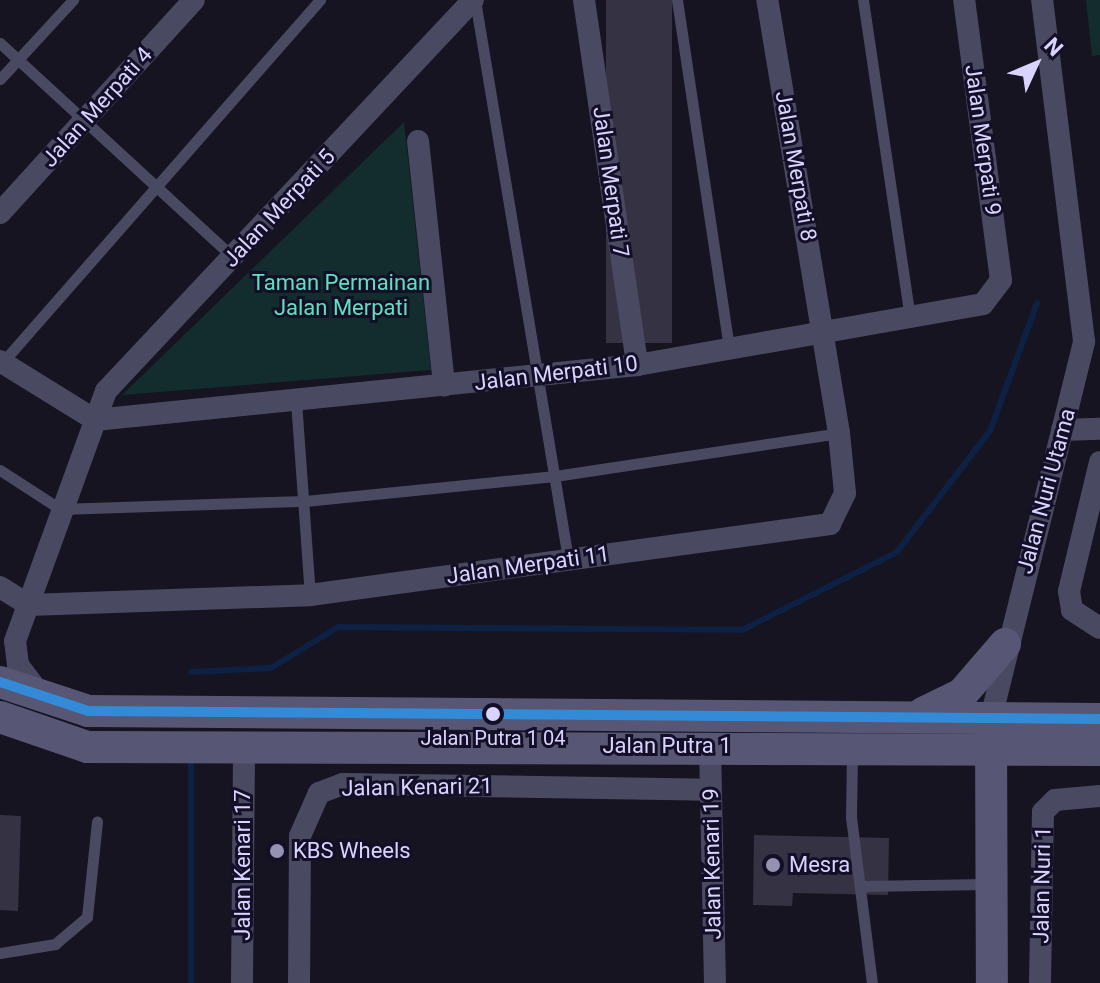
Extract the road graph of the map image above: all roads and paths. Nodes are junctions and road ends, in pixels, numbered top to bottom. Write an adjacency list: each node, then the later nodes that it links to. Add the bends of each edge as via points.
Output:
1 (73, 0): 12 (lane)
2 (194, 0): 14 (street, Jalan Merpati 4)
3 (320, 0): 16 (lane)
4 (474, 0): 18 (street, Jalan Merpati 5); 25 (lane)
5 (584, 0): 24 (street, Jalan Merpati 7)
6 (677, 0): 22 (lane)
7 (767, 0): 21 (street, Jalan Merpati 8)
8 (863, 0): 20 (lane)
9 (964, 0): 19 (street, Jalan Merpati 9)
10 (1042, 0): 30 (street, Jalan Nuri Utama, via 1083,285 1084,341)
11 (0, 43): 12 (lane)
12 (19, 60): 13 (lane); 14 (lane)
13 (0, 79)
14 (85, 121): 16 (lane); 17 (street, Jalan Merpati 4)
15 (418, 141): 26 (street)
16 (153, 184): 18 (lane); 23 (lane)
17 (0, 213)
18 (233, 257): 28 (street, Jalan Merpati 5, via 106,391)
19 (1001, 280): 20 (street, Jalan Merpati 10, via 983,304)
20 (910, 317): 21 (street, Jalan Merpati 10)
21 (825, 332): 22 (street, Jalan Merpati 10); 31 (street, Jalan Merpati 11)
22 (729, 348): 24 (street, Jalan Merpati 10)
23 (1, 362): 28 (street)
24 (637, 365): 25 (street, Jalan Merpati 10)
25 (543, 375): 26 (street, Jalan Merpati 10); 34 (lane)
26 (444, 386): 27 (street, Jalan Merpati 10)
27 (296, 401): 28 (street, Jalan Merpati 10); 35 (lane)
28 (95, 420): 36 (street, Jalan Merpati 5)
29 (1100, 429): 30 (street)
30 (1062, 430): 44 (street, Jalan Nuri Utama)
31 (839, 433): 34 (lane); 38 (street, Jalan Merpati 11, via 845,493 830,524)
32 (1100, 462): 37 (street)
33 (0, 470): 36 (lane)
34 (555, 476): 35 (lane); 38 (lane)
35 (305, 501): 36 (lane); 40 (lane)
36 (60, 509): 41 (street, Jalan Merpati 5)
37 (1094, 524): 42 (street, via 1069,591 1072,610)
38 (568, 559): 40 (street, Jalan Merpati 11)
39 (0, 587): 41 (street)
40 (310, 595): 41 (street, Jalan Merpati 11)
41 (29, 605): 43 (street, Jalan Merpati 5)
42 (1100, 628)
43 (7, 644): 46 (street, via 27,681)
44 (1005, 644): 48 (main road, via 962,694); 50 (street, Jalan Nuri Utama)
45 (0, 682): 46 (main road, Jalan Putra 1)
46 (47, 700): 48 (main road, Jalan Putra 1, via 88,711)
47 (0, 717): 51 (main road, Jalan Putra 1, via 87,747)
48 (908, 717): 50 (main road, Jalan Putra 1)
49 (1100, 719): 50 (main road, Jalan Putra 1)
50 (991, 734): 53 (main road, Jalan Putra 1); 54 (main road, Jalan Putra 1); 59 (main road, Jalan Nuri Utama)
51 (244, 746): 52 (main road, Jalan Putra 1); 63 (street, Jalan Kenari 17)
52 (710, 746): 53 (main road, Jalan Putra 1); 56 (street, Jalan Kenari 19)
53 (852, 747): 61 (lane)
54 (1049, 750): 55 (main road, Jalan Putra 1); 59 (main road, via 1016,776)
55 (1100, 750)
56 (710, 790): 64 (street, Jalan Kenari 21, via 343,784 319,793 300,836); 65 (street, Jalan Kenari 19)
57 (1100, 796): 68 (street, Jalan Nuri 1, via 1063,797 1048,805 1042,821)
58 (97, 822): 62 (lane, via 87,917 55,944)
59 (992, 822): 60 (main road, Jalan Nuri Utama)
60 (992, 884): 61 (lane); 67 (main road, Jalan Nuri Utama)
61 (861, 886): 66 (lane)
62 (0, 953)
63 (242, 983)
64 (299, 983)
65 (715, 983)
66 (872, 983)
67 (992, 983)
68 (1040, 983)

